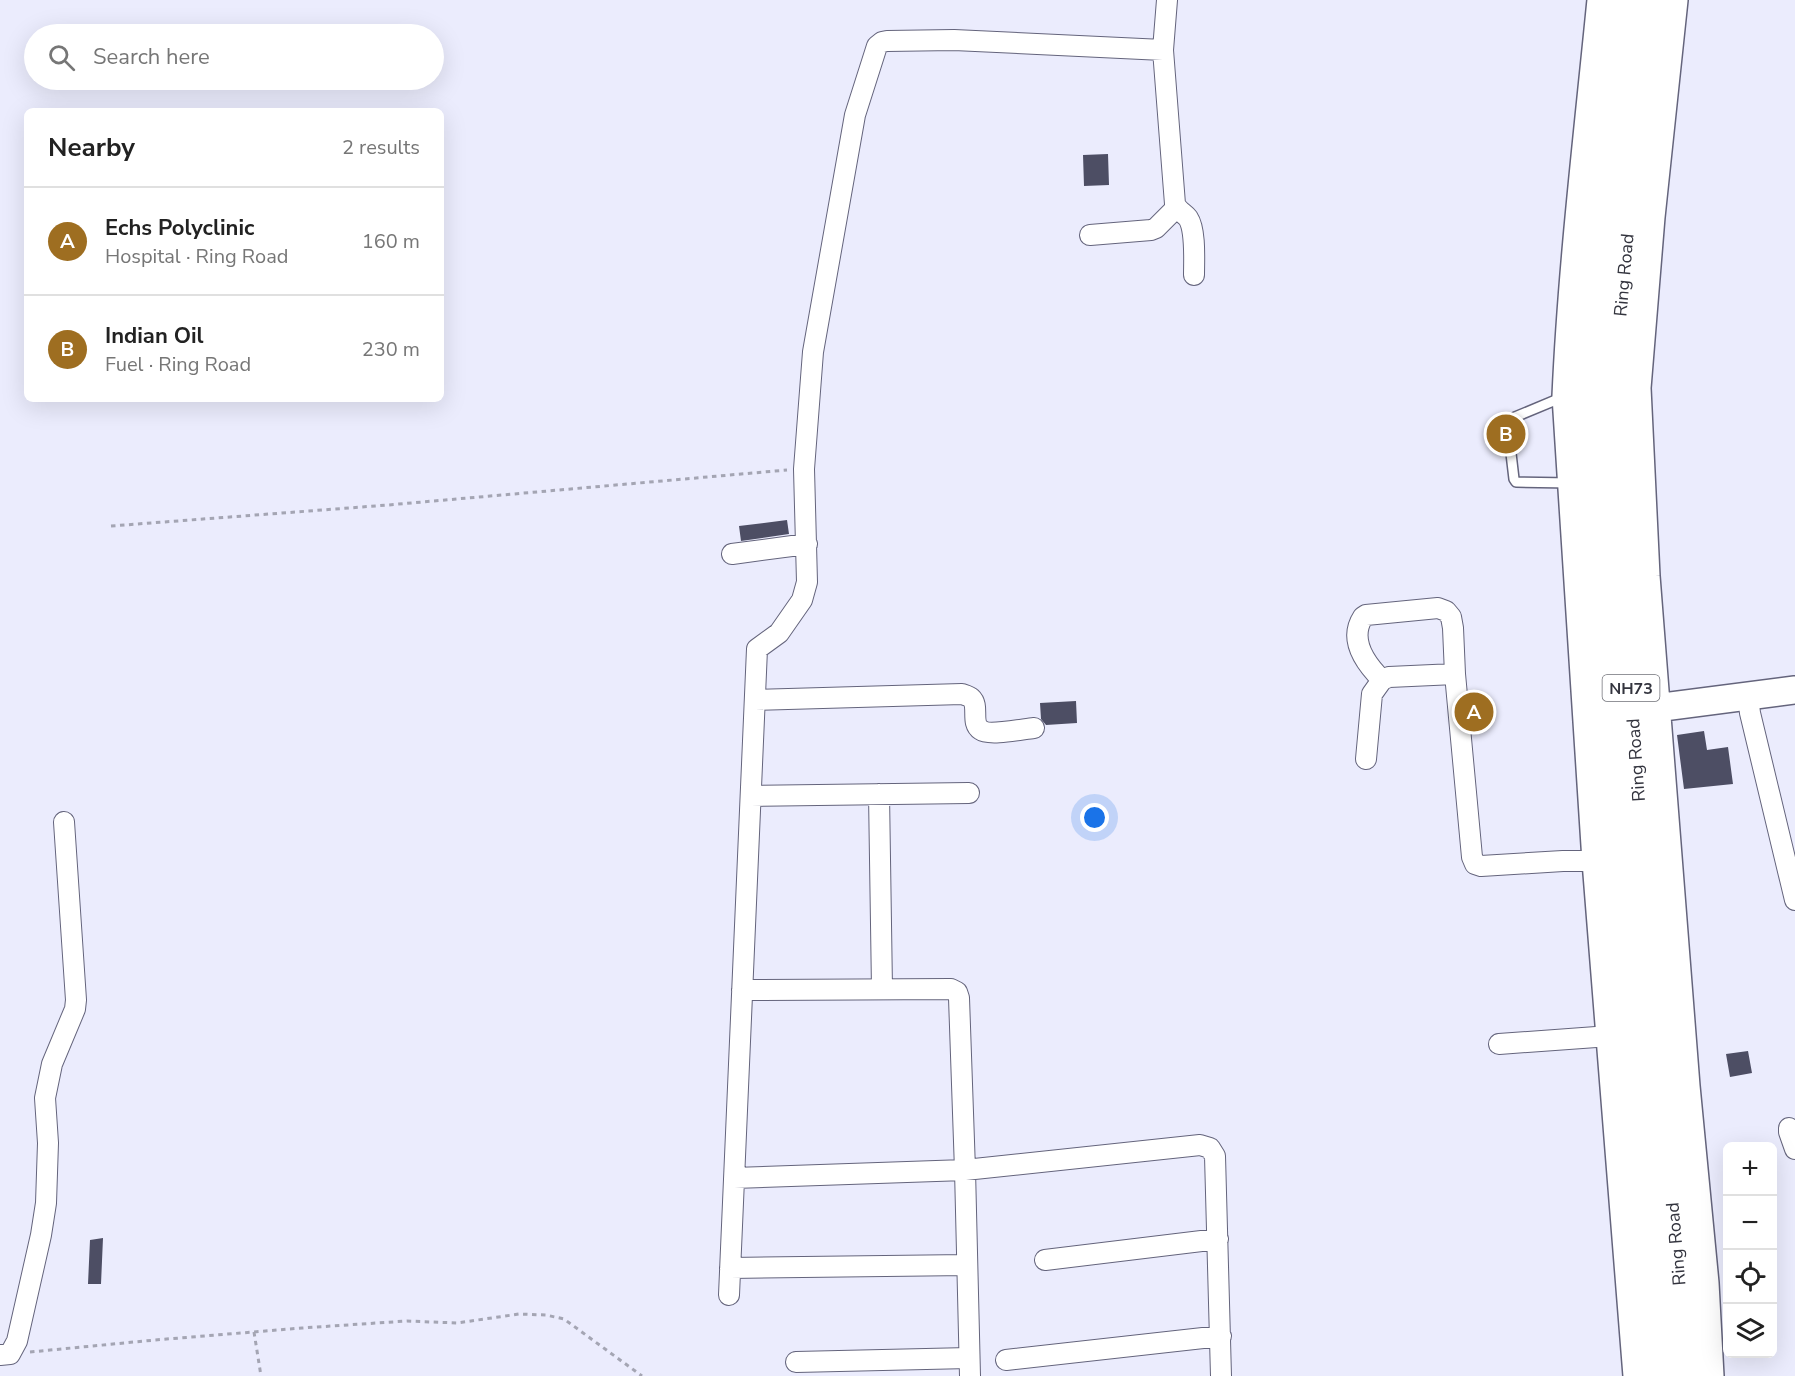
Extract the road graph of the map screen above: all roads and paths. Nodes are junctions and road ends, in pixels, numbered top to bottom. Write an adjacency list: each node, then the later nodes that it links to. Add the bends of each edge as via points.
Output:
1 (1167, 0): 6 (street)
2 (1601, 0): 10 (street, via 1569,345)
3 (1625, 0): 10 (highway, Ring Road / NH73, via 1593,322)
4 (1649, 0): 10 (highway, Ring Road / NH73, via 1620,322)
5 (1674, 0): 10 (street, via 1651,217)
6 (1163, 50): 7 (street); 11 (street, via 954,40 887,41 877,46 855,115 813,352)
7 (1176, 208): 8 (street, via 1151,230); 9 (street, via 1189,220 1192,231)
8 (1090, 234)
9 (1194, 275)
10 (1595, 392): 12 (highway, Ring Road / NH73); 12 (lane, via 1515,417 1508,428 1516,482); 22 (highway, Ring Road / NH73, via 1620,512)
11 (804, 469): 13 (path); 14 (street)
12 (1582, 482): 29 (street); 32 (highway, Ring Road / NH73, via 1607,719)
13 (111, 526)
14 (807, 544): 15 (street); 19 (street, via 807,582 802,600 779,633 757,649)
15 (732, 554)
16 (1455, 674): 17 (street); 17 (street, via 1451,617 1438,608 1362,617 1359,648 1367,665); 29 (street, via 1475,864)
17 (1382, 680): 24 (street, via 1372,694)
18 (1795, 690): 20 (street)
19 (755, 700): 23 (street, via 962,694 971,698 976,723 984,732); 27 (street)
20 (1749, 705): 21 (street); 22 (street); 30 (street)
21 (1795, 707)
22 (1645, 717): 32 (highway, Ring Road / NH73)
23 (1034, 728)
24 (1366, 759)
25 (969, 793): 26 (street)
26 (879, 794): 27 (street); 33 (street)
27 (751, 796): 34 (street)
28 (64, 822): 49 (street, via 76,1000 52,1064 45,1098 48,1143 41,1234 17,1341)
29 (1596, 861): 32 (street)
30 (1792, 873): 31 (street)
31 (1795, 900)
32 (1640, 971): 35 (street); 45 (highway, Ring Road / NH73); 57 (highway, Ring Road / NH73)
33 (882, 989): 34 (street); 39 (street, via 957,992)
34 (742, 990): 40 (street)
35 (1610, 1036): 36 (street); 56 (street)
36 (1499, 1044)
37 (1789, 1128): 38 (street)
38 (1795, 1149)
39 (965, 1170): 40 (street); 41 (street, via 1200,1145 1210,1148 1215,1156); 43 (street)
40 (734, 1178): 44 (street)
41 (1218, 1239): 42 (street); 48 (street)
42 (1045, 1260)
43 (967, 1265): 44 (street); 52 (street)
44 (730, 1268): 46 (street)
45 (1692, 1289): 58 (highway, Ring Road / NH73); 59 (street)
46 (729, 1295)
47 (254, 1332): 49 (path); 53 (path); 54 (path, via 546,1315 564,1319)
48 (1221, 1336): 50 (street); 55 (street)
49 (5, 1354)
50 (1006, 1360)
51 (796, 1362): 52 (street)
52 (969, 1367)
53 (261, 1376)
54 (642, 1376)
55 (1221, 1376)
56 (1637, 1376)
57 (1659, 1376)
58 (1686, 1376)
59 (1710, 1376)

